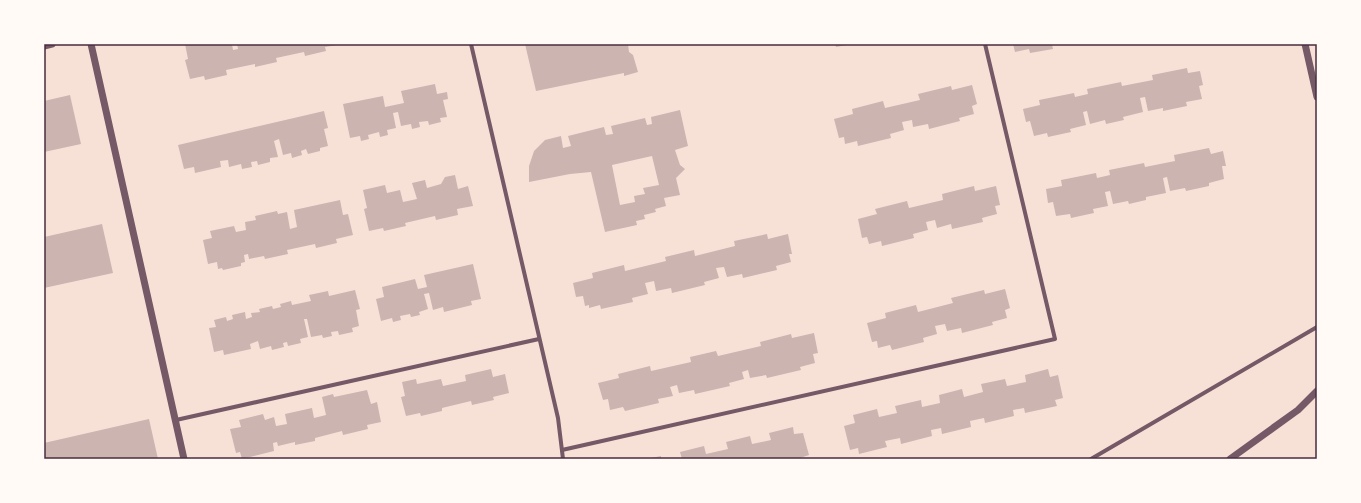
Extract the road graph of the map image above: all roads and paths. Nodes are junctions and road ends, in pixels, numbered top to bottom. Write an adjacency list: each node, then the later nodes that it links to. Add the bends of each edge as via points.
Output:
1 (52, 44): 6 (street)
2 (91, 44): 11 (street)
3 (471, 44): 9 (street)
4 (985, 44): 12 (street, via 1055,339)
5 (1305, 44): 7 (street)
6 (44, 46)
7 (1317, 97)
8 (1317, 327): 15 (street)
9 (539, 339): 11 (street); 12 (street, via 558,418)
10 (1317, 391): 16 (street, via 1298,410)
11 (176, 420): 13 (street)
12 (562, 450): 14 (street)
13 (184, 459)
14 (563, 459)
15 (1091, 459)
16 (1230, 459)

